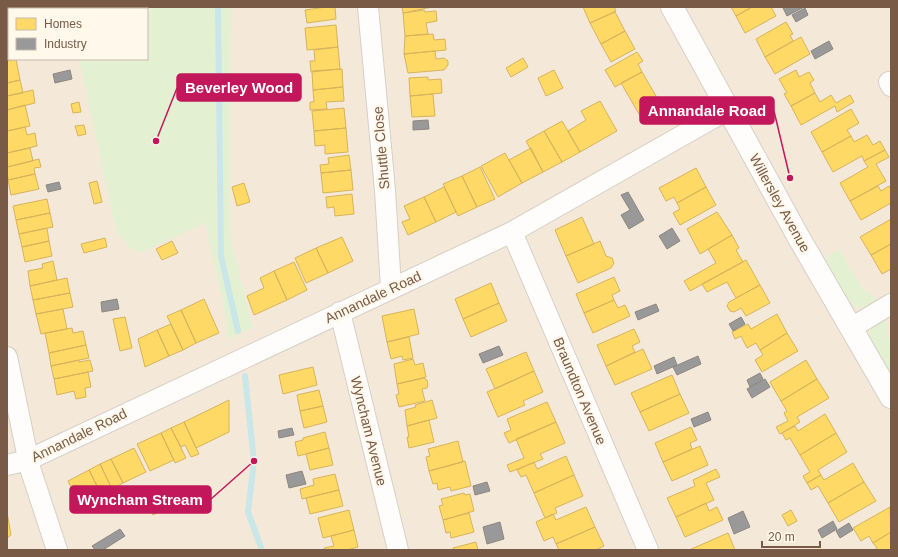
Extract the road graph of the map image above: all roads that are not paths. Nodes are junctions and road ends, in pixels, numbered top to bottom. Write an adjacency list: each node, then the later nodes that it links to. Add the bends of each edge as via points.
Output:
1 (368, 7): 5 (street, Shuttle Close)
2 (672, 7): 3 (street, Willersley Avenue)
3 (729, 109): 4 (street, Annandale Road); 8 (street, Willersley Avenue)
4 (512, 232): 5 (street, Annandale Road); 15 (street, Braundton Avenue)
5 (392, 288): 7 (street, Annandale Road)
6 (891, 304): 8 (street)
7 (340, 312): 11 (street, Annandale Road); 14 (street, Wyncham Avenue)
8 (850, 328): 10 (street, Willersley Avenue)
9 (7, 357): 11 (street)
10 (891, 397)
11 (28, 460): 12 (street, Annandale Road); 13 (street)
12 (7, 465)
13 (57, 550)
14 (398, 550)
15 (648, 550)

